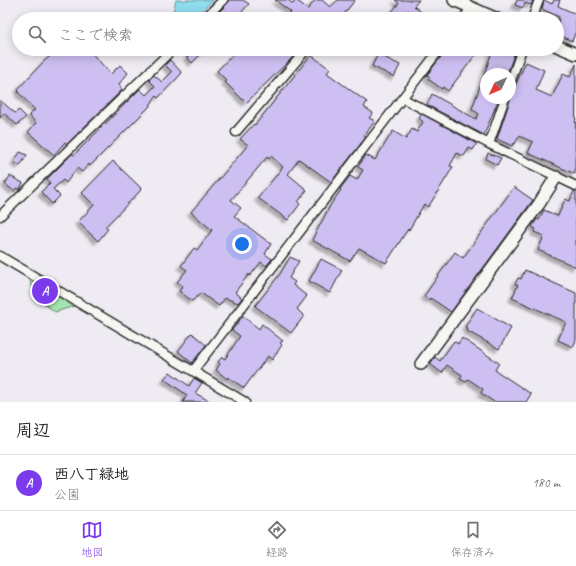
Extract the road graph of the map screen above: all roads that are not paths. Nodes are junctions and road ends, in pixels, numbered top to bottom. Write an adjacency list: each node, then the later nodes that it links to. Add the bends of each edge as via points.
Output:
1 (223, 0): 5 (street)
2 (454, 0): 4 (street)
3 (539, 0): 8 (street)
4 (471, 8): 6 (street); 7 (street)
5 (211, 12)
6 (468, 12)
7 (480, 12)
8 (535, 12)
9 (564, 49): 10 (street)
10 (576, 54)
11 (166, 56): 22 (street)
12 (301, 56): 18 (street)
13 (435, 56): 16 (street)
14 (520, 56): 15 (street)
15 (515, 68)
16 (404, 99): 19 (street); 25 (street)
17 (503, 104): 19 (street)
18 (236, 132)
19 (489, 144): 20 (street)
20 (556, 177): 21 (street); 24 (street, via 539,204)
21 (576, 186)
22 (0, 216)
23 (0, 256): 25 (street)
24 (421, 364)
25 (193, 371): 26 (street)
26 (245, 402)

